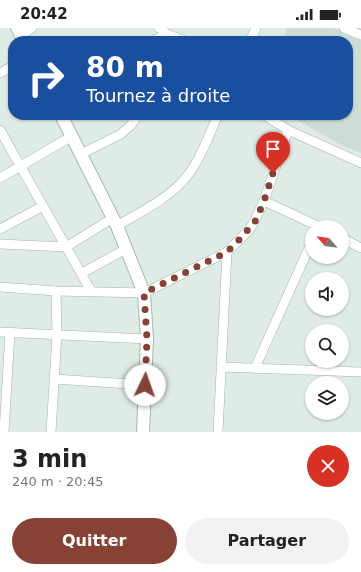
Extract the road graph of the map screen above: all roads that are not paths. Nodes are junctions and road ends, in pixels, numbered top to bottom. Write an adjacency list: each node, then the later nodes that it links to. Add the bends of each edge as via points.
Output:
1 (32, 28): 4 (street)
2 (344, 28): 6 (street)
3 (163, 31): 5 (street)
4 (21, 34)
5 (174, 36)
6 (361, 36)
7 (64, 120): 13 (street)
8 (134, 120): 14 (street, via 121,134)
9 (216, 120): 21 (street, via 199,156 183,182 172,192)
10 (272, 120): 12 (street)
11 (0, 130): 16 (street)
12 (288, 130): 15 (street); 18 (street)
13 (72, 136): 14 (street); 16 (street)
14 (81, 154): 21 (street)
15 (361, 163)
16 (21, 166): 17 (street); 19 (street)
17 (0, 178)
18 (264, 201): 20 (street); 28 (street, via 249,230)
19 (43, 206): 22 (street); 25 (street)
20 (305, 220)
21 (115, 222): 25 (street); 27 (street)
22 (0, 229)
23 (349, 242): 26 (street)
24 (0, 244): 25 (street)
25 (66, 247): 30 (street)
26 (361, 248)
27 (126, 249): 30 (street); 34 (street)
28 (227, 252): 34 (street); 39 (street)
29 (305, 257): 40 (street)
30 (82, 273): 33 (street)
31 (0, 287): 32 (street)
32 (56, 291): 33 (street); 37 (street)
33 (91, 292): 34 (street)
34 (144, 293): 38 (street)
35 (0, 332): 36 (street)
36 (10, 332): 37 (street); 44 (street)
37 (57, 334): 38 (street); 42 (street)
38 (147, 339): 43 (street)
39 (221, 367): 40 (street); 47 (street)
40 (255, 368): 41 (street)
41 (361, 372)
42 (54, 378): 43 (street); 45 (street)
43 (145, 385): 46 (street)
44 (4, 432)
45 (51, 432)
46 (143, 432)
47 (218, 432)

